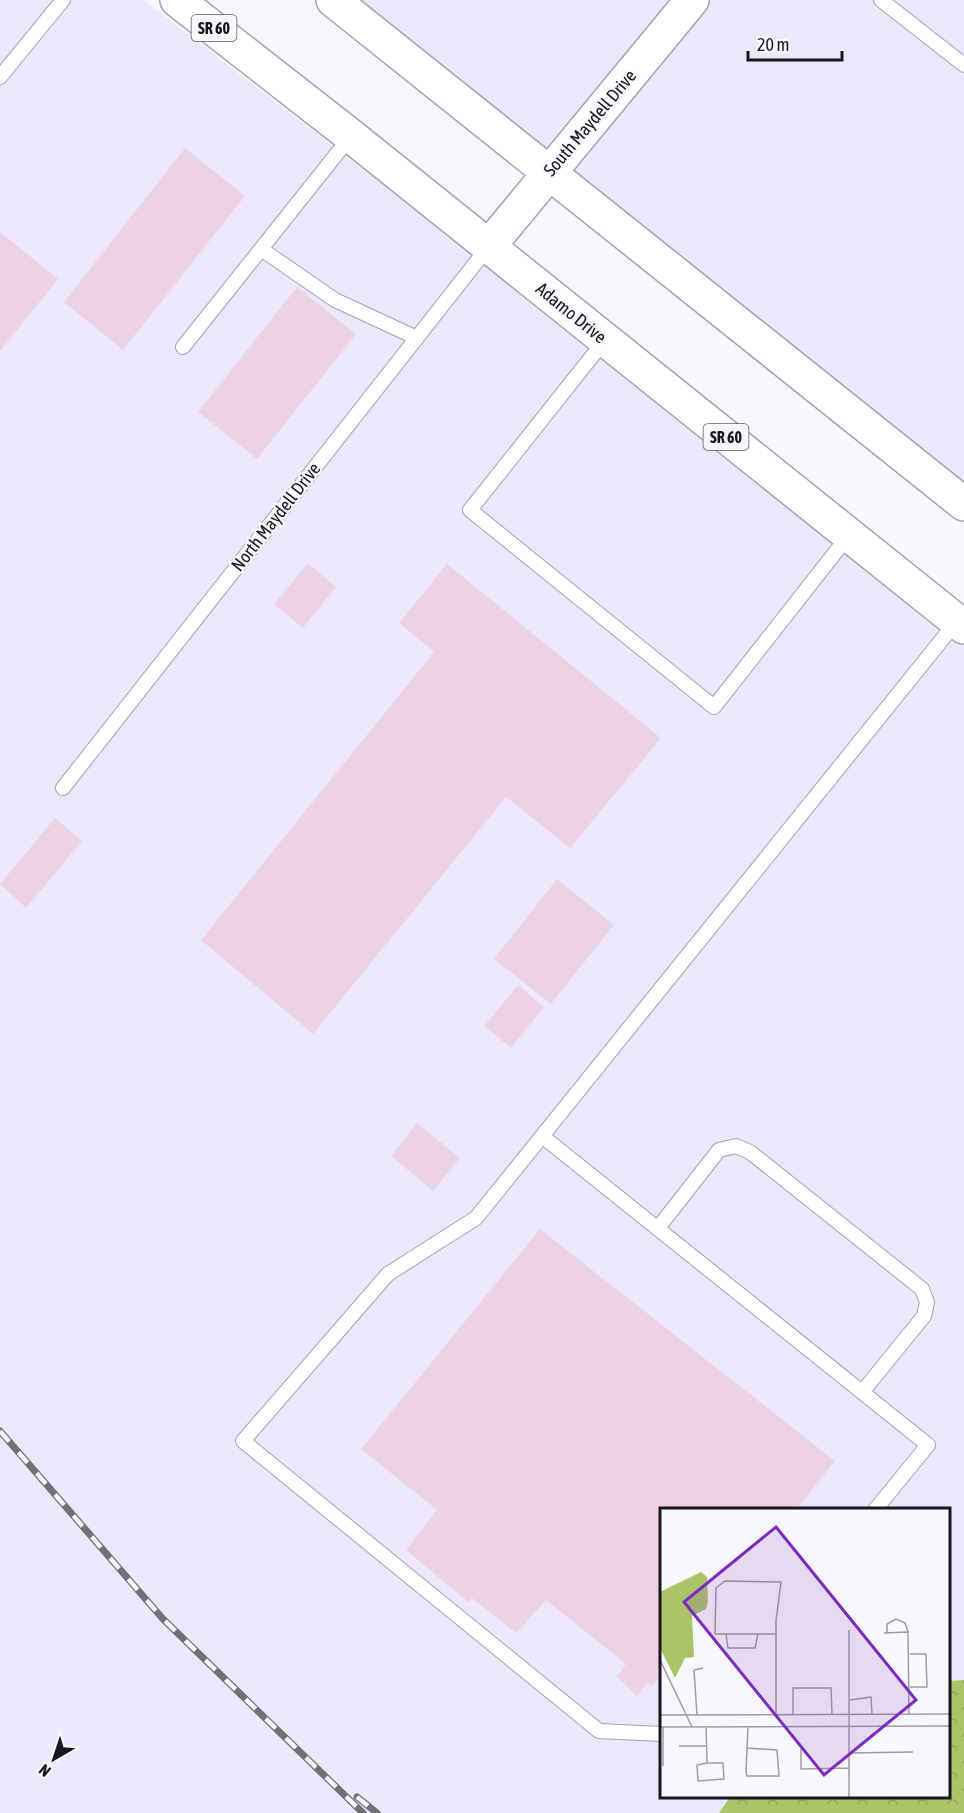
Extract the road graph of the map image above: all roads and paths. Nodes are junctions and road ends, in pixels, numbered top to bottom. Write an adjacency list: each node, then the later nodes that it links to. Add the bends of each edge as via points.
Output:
1 (63, 0): 7 (lane)
2 (177, 0): 8 (main road, Adamo Drive / SR 60)
3 (333, 0): 9 (main road)
4 (881, 0): 6 (lane)
5 (688, 1): 9 (main road, South Maydell Drive)
6 (964, 65)
7 (0, 77)
8 (351, 136): 10 (main road, Adamo Drive / SR 60); 11 (lane)
9 (549, 172): 10 (main road, South Maydell Drive); 15 (main road)
10 (489, 246): 12 (lane, North Maydell Drive); 13 (main road, Adamo Drive / SR 60)
11 (261, 249): 12 (lane, via 334,300); 14 (lane)
12 (417, 338): 18 (lane, North Maydell Drive)
13 (605, 340): 16 (main road, Adamo Drive / SR 60); 16 (lane, via 470,510 714,707)
14 (183, 347)
15 (964, 504)
16 (849, 535): 17 (main road, Adamo Drive / SR 60)
17 (960, 624): 19 (lane)
18 (63, 788)
19 (542, 1136): 20 (lane); 23 (lane, via 476,1218 388,1274 243,1441 599,1731)
20 (658, 1228): 21 (lane); 21 (lane, via 719,1150 736,1146 750,1152 922,1289 927,1302 924,1316)
21 (863, 1391): 22 (lane, via 928,1445)
22 (877, 1508)
23 (660, 1734)

